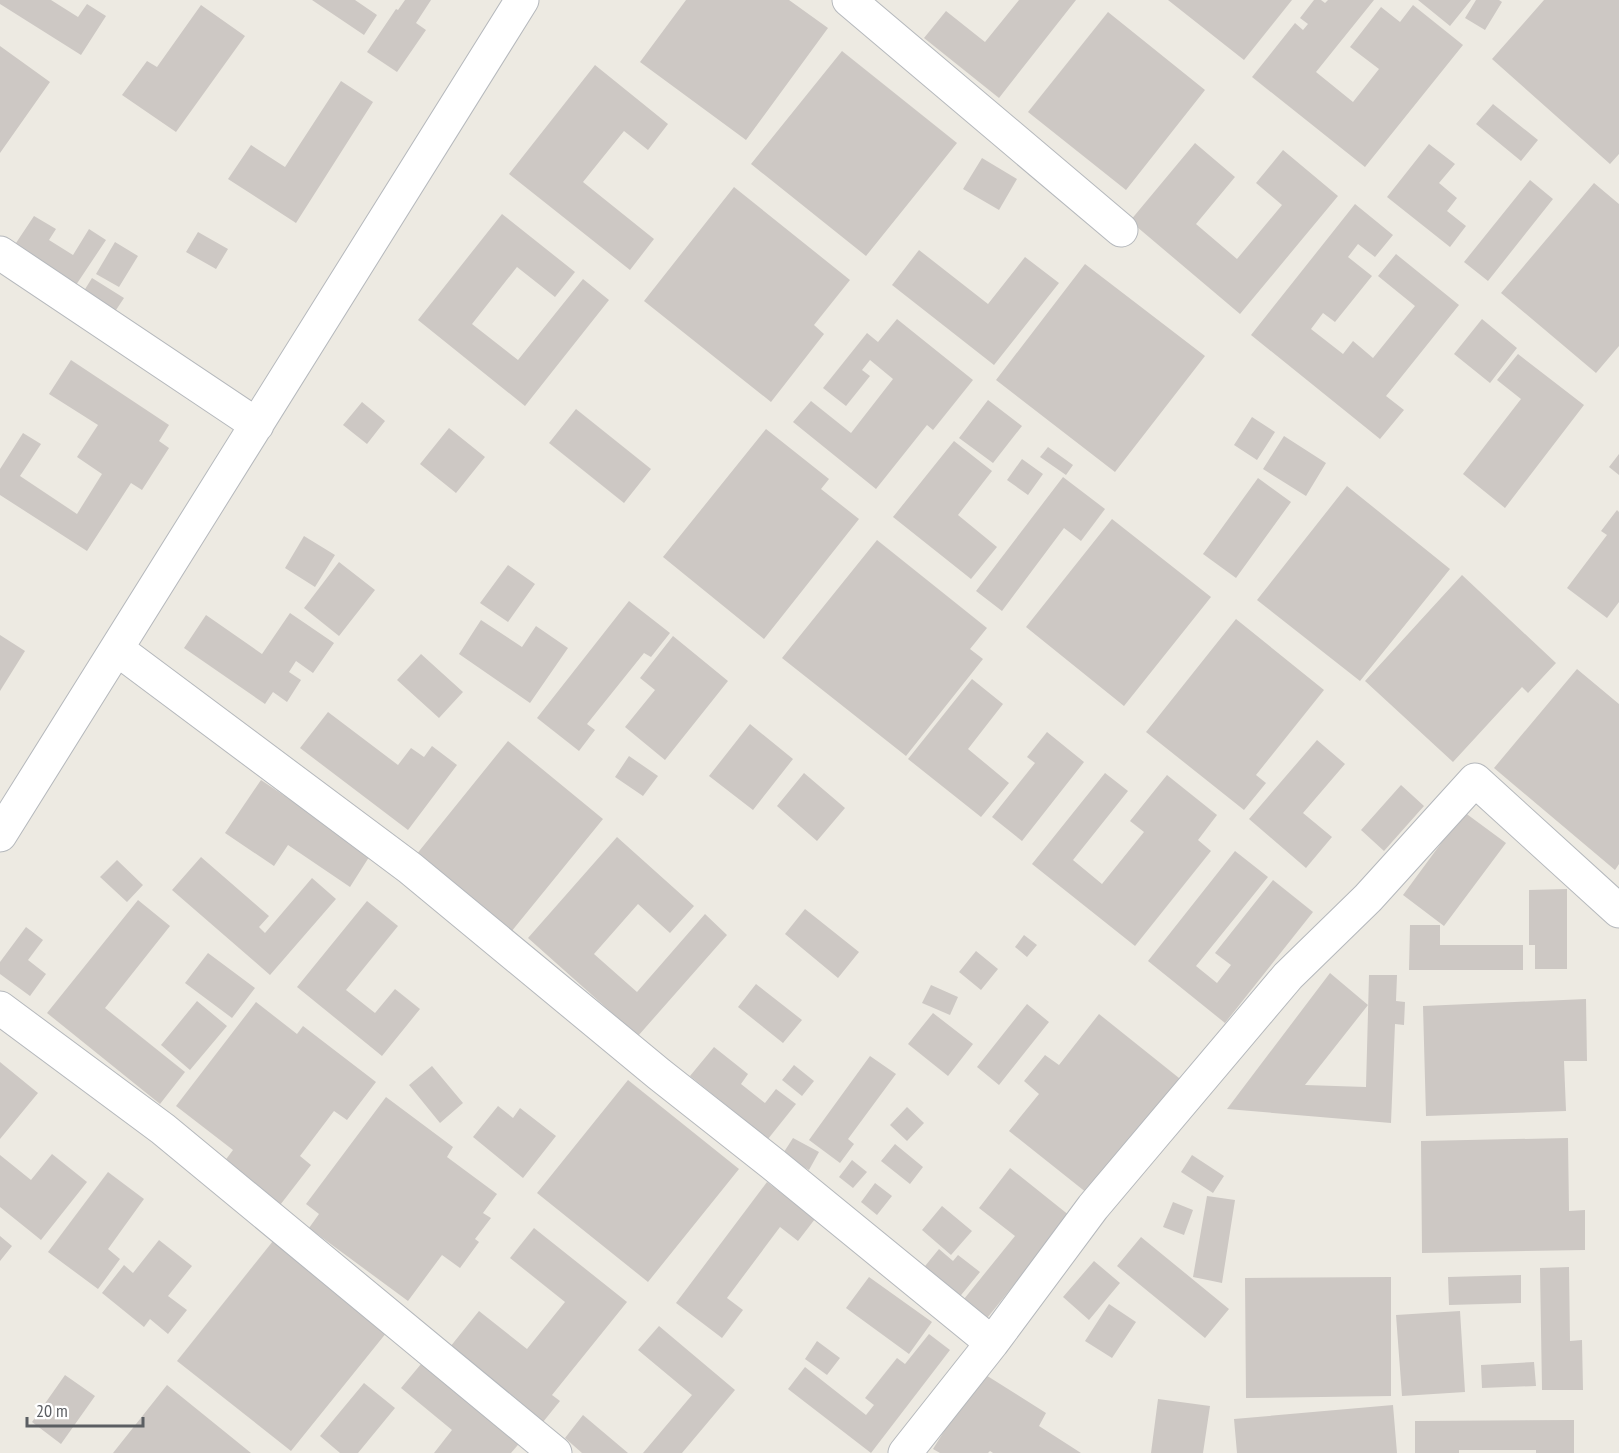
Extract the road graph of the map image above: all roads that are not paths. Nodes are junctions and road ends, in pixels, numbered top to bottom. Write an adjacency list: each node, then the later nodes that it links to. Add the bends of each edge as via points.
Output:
1 (522, 0): 5 (street)
2 (849, 0): 3 (street)
3 (1121, 231)
4 (0, 253): 5 (street)
5 (257, 425): 6 (street)
6 (117, 649): 7 (street); 10 (street, via 410,868)
7 (0, 835)
8 (1619, 911): 10 (street, via 1475,780 1368,898 1288,976 1093,1207)
9 (0, 1008): 11 (street, via 163,1129)
10 (992, 1343): 12 (street)
11 (555, 1453)
12 (905, 1453)

